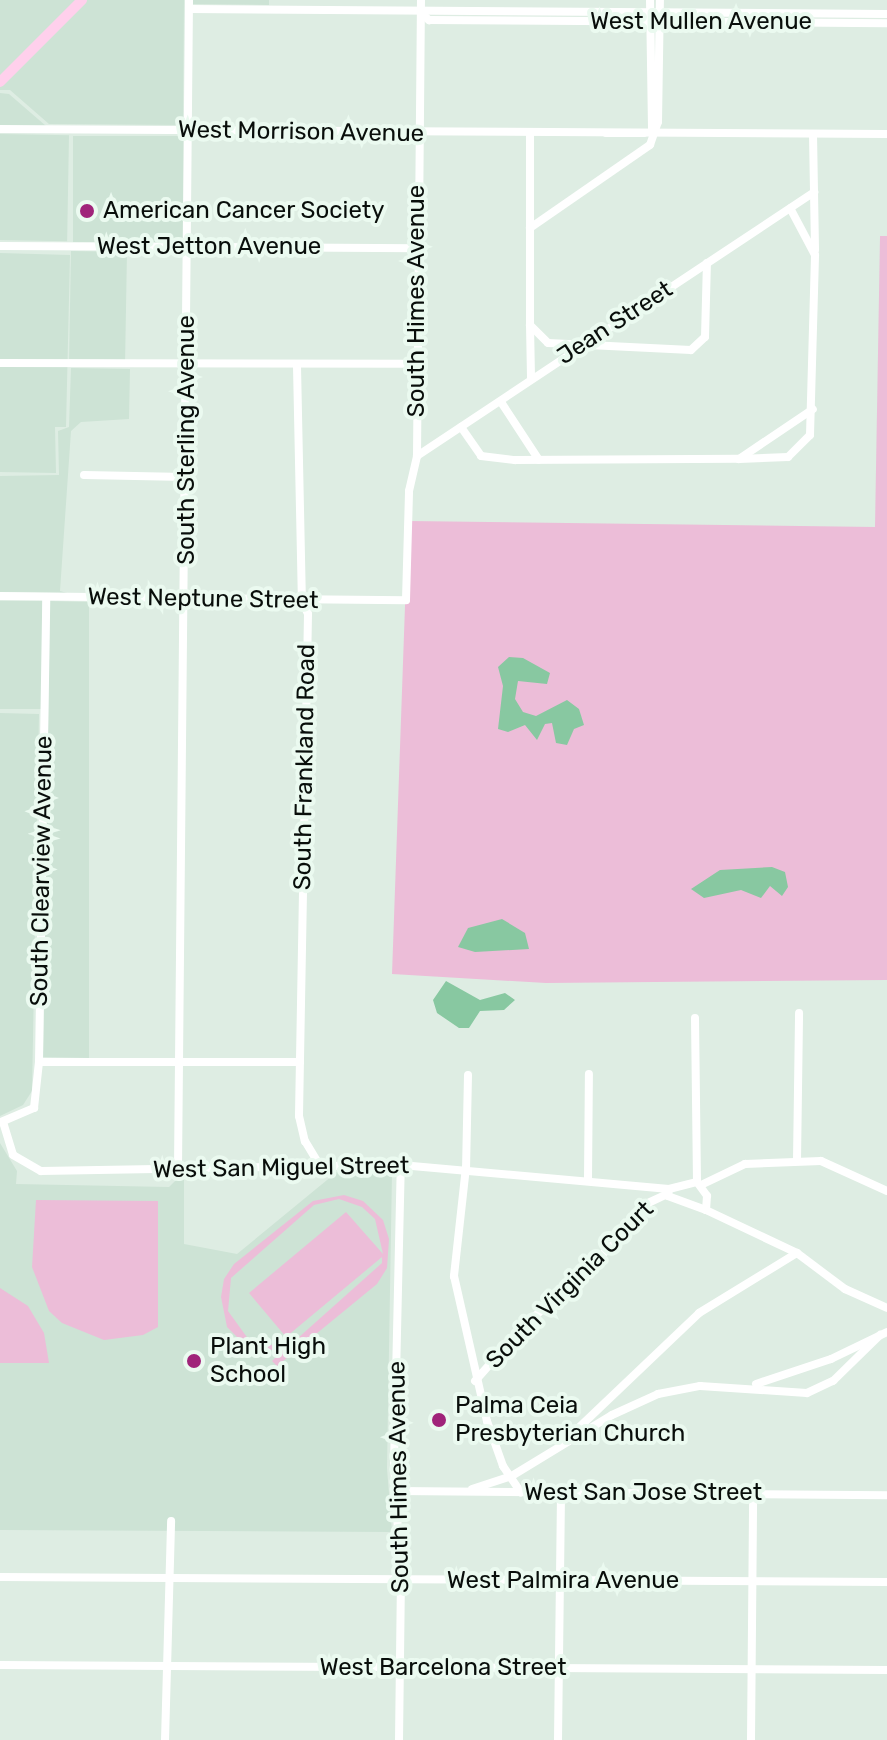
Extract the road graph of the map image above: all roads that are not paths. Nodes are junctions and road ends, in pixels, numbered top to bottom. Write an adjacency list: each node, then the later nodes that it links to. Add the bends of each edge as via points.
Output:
1 (82, 0): 10 (main road)
2 (421, 0): 6 (street, South Himes Avenue)
3 (650, 0): 8 (street)
4 (660, 0): 8 (street)
5 (189, 5): 6 (street, West Mullen Avenue); 12 (street, South Sterling Avenue)
6 (421, 13): 8 (street, West Mullen Avenue, via 429,20); 14 (street, South Himes Avenue)
7 (887, 14): 8 (street, West Mullen Avenue)
8 (654, 17): 9 (street, West Mullen Avenue); 13 (street, via 658,122)
9 (887, 23)
10 (0, 82)
11 (0, 129): 12 (street, West Morrison Avenue)
12 (188, 130): 14 (street, West Morrison Avenue); 22 (street, South Sterling Avenue)
13 (648, 133): 15 (street, West Morrison Avenue); 16 (street, West Morrison Avenue); 20 (street, via 645,152)
14 (417, 134): 15 (street, West Morrison Avenue); 23 (street, South Himes Avenue)
15 (530, 134): 20 (street)
16 (813, 134): 17 (street, West Morrison Avenue); 18 (street)
17 (887, 134)
18 (814, 192): 19 (street, Jean Street); 24 (street)
19 (790, 208): 24 (street); 25 (street, Jean Street)
20 (530, 228): 26 (street)
21 (0, 246): 22 (street, West Jetton Avenue)
22 (188, 247): 23 (street, West Jetton Avenue); 30 (street, South Sterling Avenue)
23 (418, 248): 29 (street, South Himes Avenue)
24 (815, 255): 34 (street)
25 (707, 263): 27 (street, Jean Street); 27 (street, via 705,337 691,350)
26 (530, 325): 27 (street, via 548,343); 32 (street)
27 (578, 346): 32 (street, Jean Street)
28 (0, 363): 30 (street)
29 (417, 364): 31 (street); 36 (street, South Himes Avenue)
30 (187, 366): 31 (street); 40 (street, South Sterling Avenue)
31 (297, 366): 45 (street, South Frankland Road)
32 (531, 378): 33 (street, Jean Street)
33 (501, 402): 35 (street, Jean Street); 38 (street)
34 (813, 409): 37 (street); 37 (street, via 810,435 788,457)
35 (461, 427): 36 (street, Jean Street); 38 (street, via 481,456)
36 (417, 456): 44 (street, South Himes Avenue, via 409,491)
37 (739, 459): 38 (street)
38 (539, 460)
39 (84, 475): 40 (street)
40 (186, 477): 43 (street, South Sterling Avenue)
41 (0, 596): 42 (street, West Neptune Street)
42 (46, 597): 43 (street, West Neptune Street); 48 (street, South Clearview Avenue)
43 (187, 599): 45 (street, West Neptune Street); 49 (street, South Sterling Avenue)
44 (406, 600): 45 (street, West Neptune Street)
45 (302, 601): 50 (street, South Frankland Road, via 308,623)
46 (799, 1013): 54 (street)
47 (695, 1018): 60 (street)
48 (39, 1062): 49 (street); 53 (street, South Clearview Avenue, via 34,1108)
49 (178, 1062): 50 (street); 58 (street, South Sterling Avenue)
50 (300, 1062): 55 (street, South Frankland Road, via 299,1116 305,1141)
51 (589, 1074): 59 (street)
52 (468, 1075): 57 (street)
53 (2, 1122): 58 (street, West San Miguel Street, via 13,1155 41,1171)
54 (797, 1161): 60 (street, via 745,1164); 62 (street, via 843,1168)
55 (319, 1164): 56 (street, West San Miguel Street); 58 (street, West San Miguel Street)
56 (401, 1165): 57 (street, West San Miguel Street); 73 (street, South Himes Avenue, via 394,1465)
57 (466, 1167): 59 (street, West San Miguel Street); 67 (street, via 454,1276)
58 (178, 1168)
59 (588, 1179): 61 (street, West San Miguel Street)
60 (699, 1184): 61 (street); 63 (street, via 709,1202)
61 (668, 1191): 63 (street); 67 (street, South Virginia Court, via 648,1203 628,1231 521,1329)
62 (887, 1191)
63 (706, 1210): 64 (street)
64 (797, 1253): 65 (street, via 845,1289); 69 (street, via 699,1313)
65 (887, 1308)
66 (883, 1334): 68 (street, via 831,1359); 68 (street, via 833,1381 807,1393)
67 (475, 1381): 72 (street)
68 (751, 1386): 70 (street, via 700,1386 658,1394)
69 (598, 1410): 70 (street); 71 (street)
70 (609, 1416): 71 (street)
71 (556, 1449): 72 (street)
72 (510, 1477): 74 (street); 75 (street)
73 (398, 1491): 74 (street, West San Jose Street); 82 (street, South Himes Avenue)
74 (464, 1491): 75 (street, West San Jose Street)
75 (521, 1493): 76 (street, West San Jose Street)
76 (561, 1493): 77 (street, West San Jose Street); 83 (street)
77 (753, 1494): 78 (street, West San Jose Street); 84 (street)
78 (887, 1495)
79 (171, 1521): 81 (street)
80 (0, 1577): 81 (street, West Palmira Avenue)
81 (169, 1577): 82 (street, West Palmira Avenue); 87 (street)
82 (401, 1580): 83 (street, West Palmira Avenue); 88 (street, South Himes Avenue)
83 (560, 1581): 84 (street, West Palmira Avenue); 89 (street)
84 (752, 1582): 85 (street, West Palmira Avenue); 90 (street)
85 (887, 1582)
86 (0, 1665): 87 (street, West Barcelona Street)
87 (166, 1666): 88 (street, West Barcelona Street); 92 (street)
88 (400, 1668): 89 (street, West Barcelona Street); 93 (street, South Himes Avenue)
89 (559, 1669): 90 (street, West Barcelona Street); 94 (street)
90 (752, 1669): 91 (street, West Barcelona Street); 95 (street)
91 (887, 1670)
92 (165, 1740)
93 (399, 1740)
94 (558, 1740)
95 (751, 1740)

